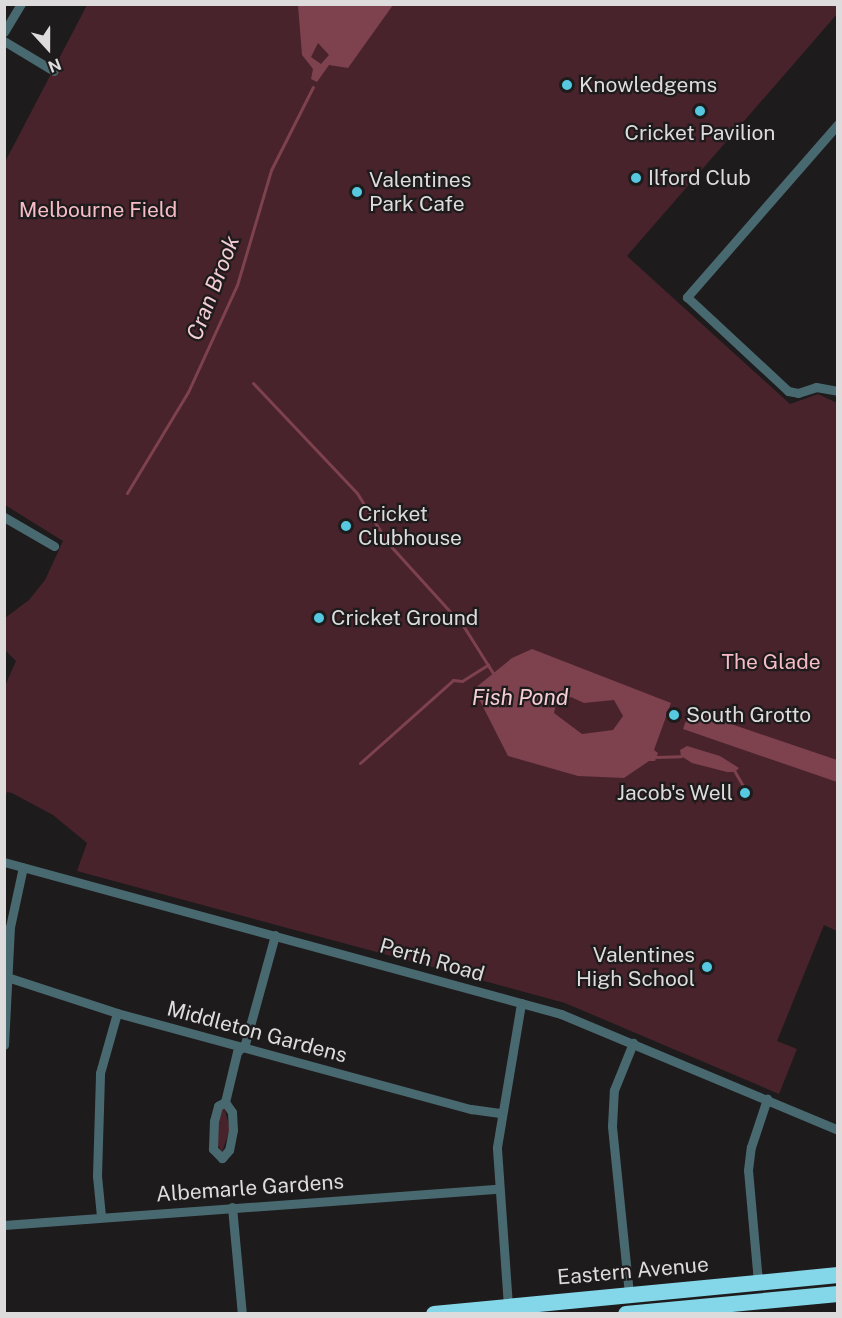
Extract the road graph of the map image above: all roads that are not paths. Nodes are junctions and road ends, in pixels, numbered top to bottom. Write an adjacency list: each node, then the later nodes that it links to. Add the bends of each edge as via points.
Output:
1 (21, 4): 2 (street)
2 (4, 32)
3 (4, 41): 4 (street)
4 (54, 71)
5 (837, 124): 6 (street, via 687,297 788,391 798,393 816,387)
6 (837, 391)
7 (4, 517): 8 (street)
8 (54, 546)
9 (4, 862): 10 (street, Perth Road)
10 (23, 867): 11 (street, Perth Road); 12 (street, via 10,927)
11 (275, 935): 13 (street, Perth Road); 17 (street)
12 (7, 977): 14 (street, Middleton Gardens); 16 (street)
13 (521, 1004): 15 (street, Perth Road, via 561,1014); 20 (street)
14 (117, 1013): 17 (street, Middleton Gardens); 24 (street, via 100,1073 97,1176)
15 (633, 1043): 18 (street, Perth Road); 28 (street, via 614,1090 612,1126)
16 (4, 1045)
17 (241, 1047): 19 (street); 20 (street, Middleton Gardens, via 471,1109)
18 (767, 1099): 21 (street, Perth Road); 27 (street, via 751,1147 748,1170)
19 (225, 1102): 19 (street, via 231,1108 233,1130 229,1150 222,1158 213,1149 213,1129 216,1110)
20 (500, 1113): 22 (street)
21 (837, 1130)
22 (498, 1190): 23 (street, Albemarle Gardens); 30 (street)
23 (232, 1207): 24 (street, Albemarle Gardens); 31 (street)
24 (101, 1216): 25 (street, Albemarle Gardens)
25 (4, 1225)
26 (837, 1275): 27 (highway, Eastern Avenue)
27 (758, 1282): 28 (highway, Eastern Avenue)
28 (629, 1294): 30 (highway, Eastern Avenue)
29 (837, 1294): 33 (highway, Eastern Avenue)
30 (508, 1306): 32 (highway, Eastern Avenue)
31 (242, 1311)
32 (434, 1314)
33 (626, 1314)

